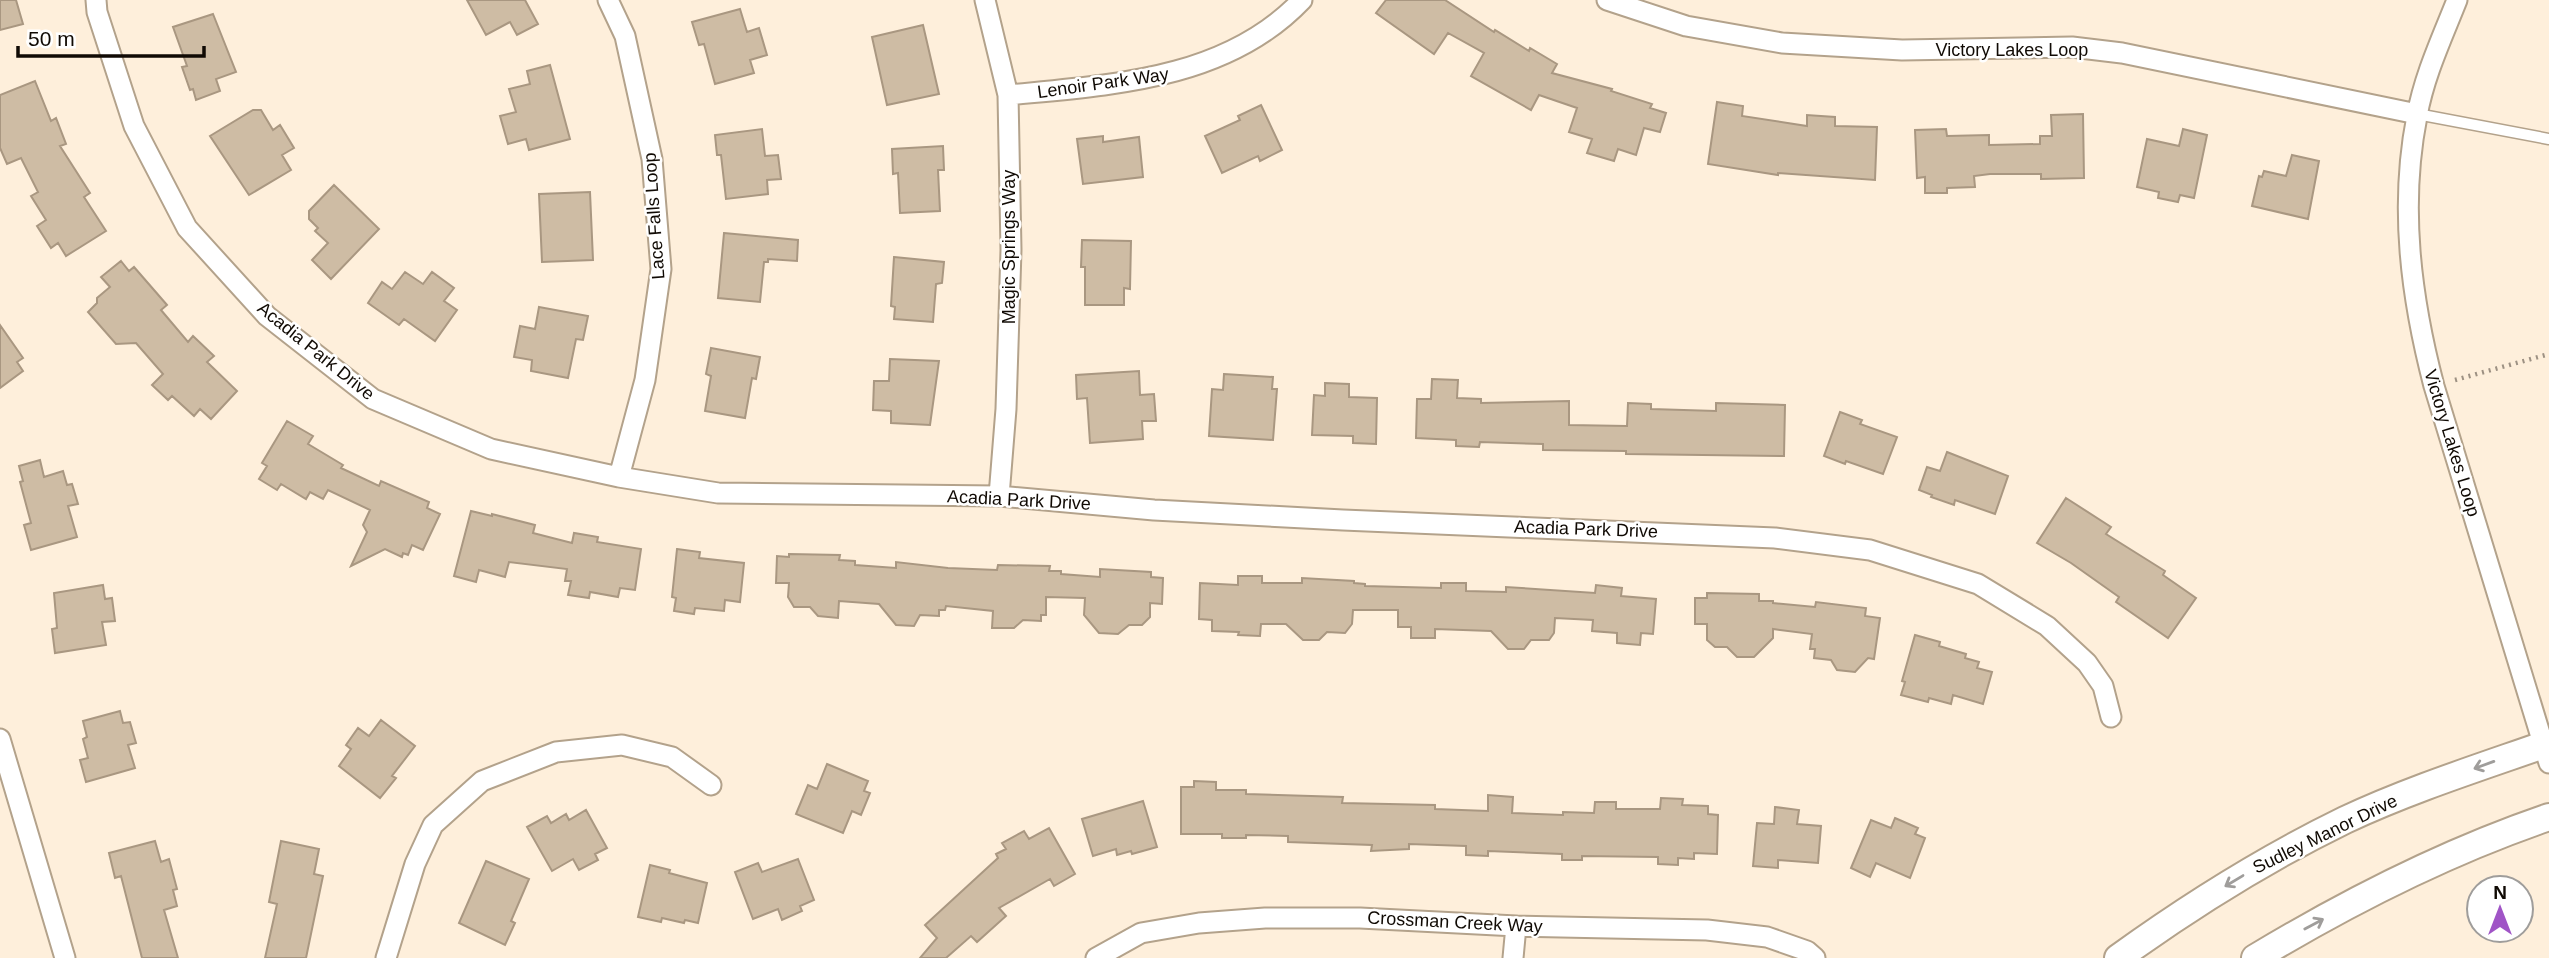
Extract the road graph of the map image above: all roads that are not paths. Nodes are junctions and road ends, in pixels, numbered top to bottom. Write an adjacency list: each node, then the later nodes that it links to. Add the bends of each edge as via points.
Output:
1 (96, 0): 10 (street, Acadia Park Drive, via 134,126 187,228 267,316 373,399 491,449)
2 (608, 0): 10 (street, Lace Falls Loop, via 625,37 652,159 661,270 645,380)
3 (985, 0): 7 (street, Magic Springs Way)
4 (1302, 0): 7 (street, Lenoir Park Way, via 1235,50 1176,73)
5 (1607, 0): 8 (street, Victory Lakes Loop, via 1686,26 1782,43 1902,50 2072,47 2122,53)
6 (2457, 0): 8 (street, Victory Lakes Loop)
7 (1008, 95): 11 (street, Magic Springs Way, via 1012,250)
8 (2417, 114): 9 (lane); 14 (street, Victory Lakes Loop, via 2408,211 2419,328)
9 (2549, 139)
10 (620, 477): 11 (street, Acadia Park Drive, via 718,492)
11 (999, 496): 12 (street, Acadia Park Drive, via 1154,510 1775,538 1870,550 1978,584 2047,625 2087,663 2103,686)
12 (2111, 717)
13 (0, 739): 18 (street)
14 (2547, 751): 23 (main road, Sudley Manor Drive, one-way to 23, via 2423,788 2347,819 2227,884)
15 (711, 785): 19 (street, via 672,757 622,745 556,752 482,781 433,825 415,864)
16 (2549, 817): 24 (main road, one-way to 16, via 2400,878 2498,834)
17 (1516, 926): 20 (street, Crossman Creek Way, via 1360,918 1199,923 1142,933); 21 (street); 22 (street, Crossman Creek Way, via 1707,930 1767,937)
18 (65, 958)
19 (387, 958)
20 (1096, 958)
21 (1513, 958)
22 (1815, 958)
23 (2118, 958)
24 (2255, 958)

